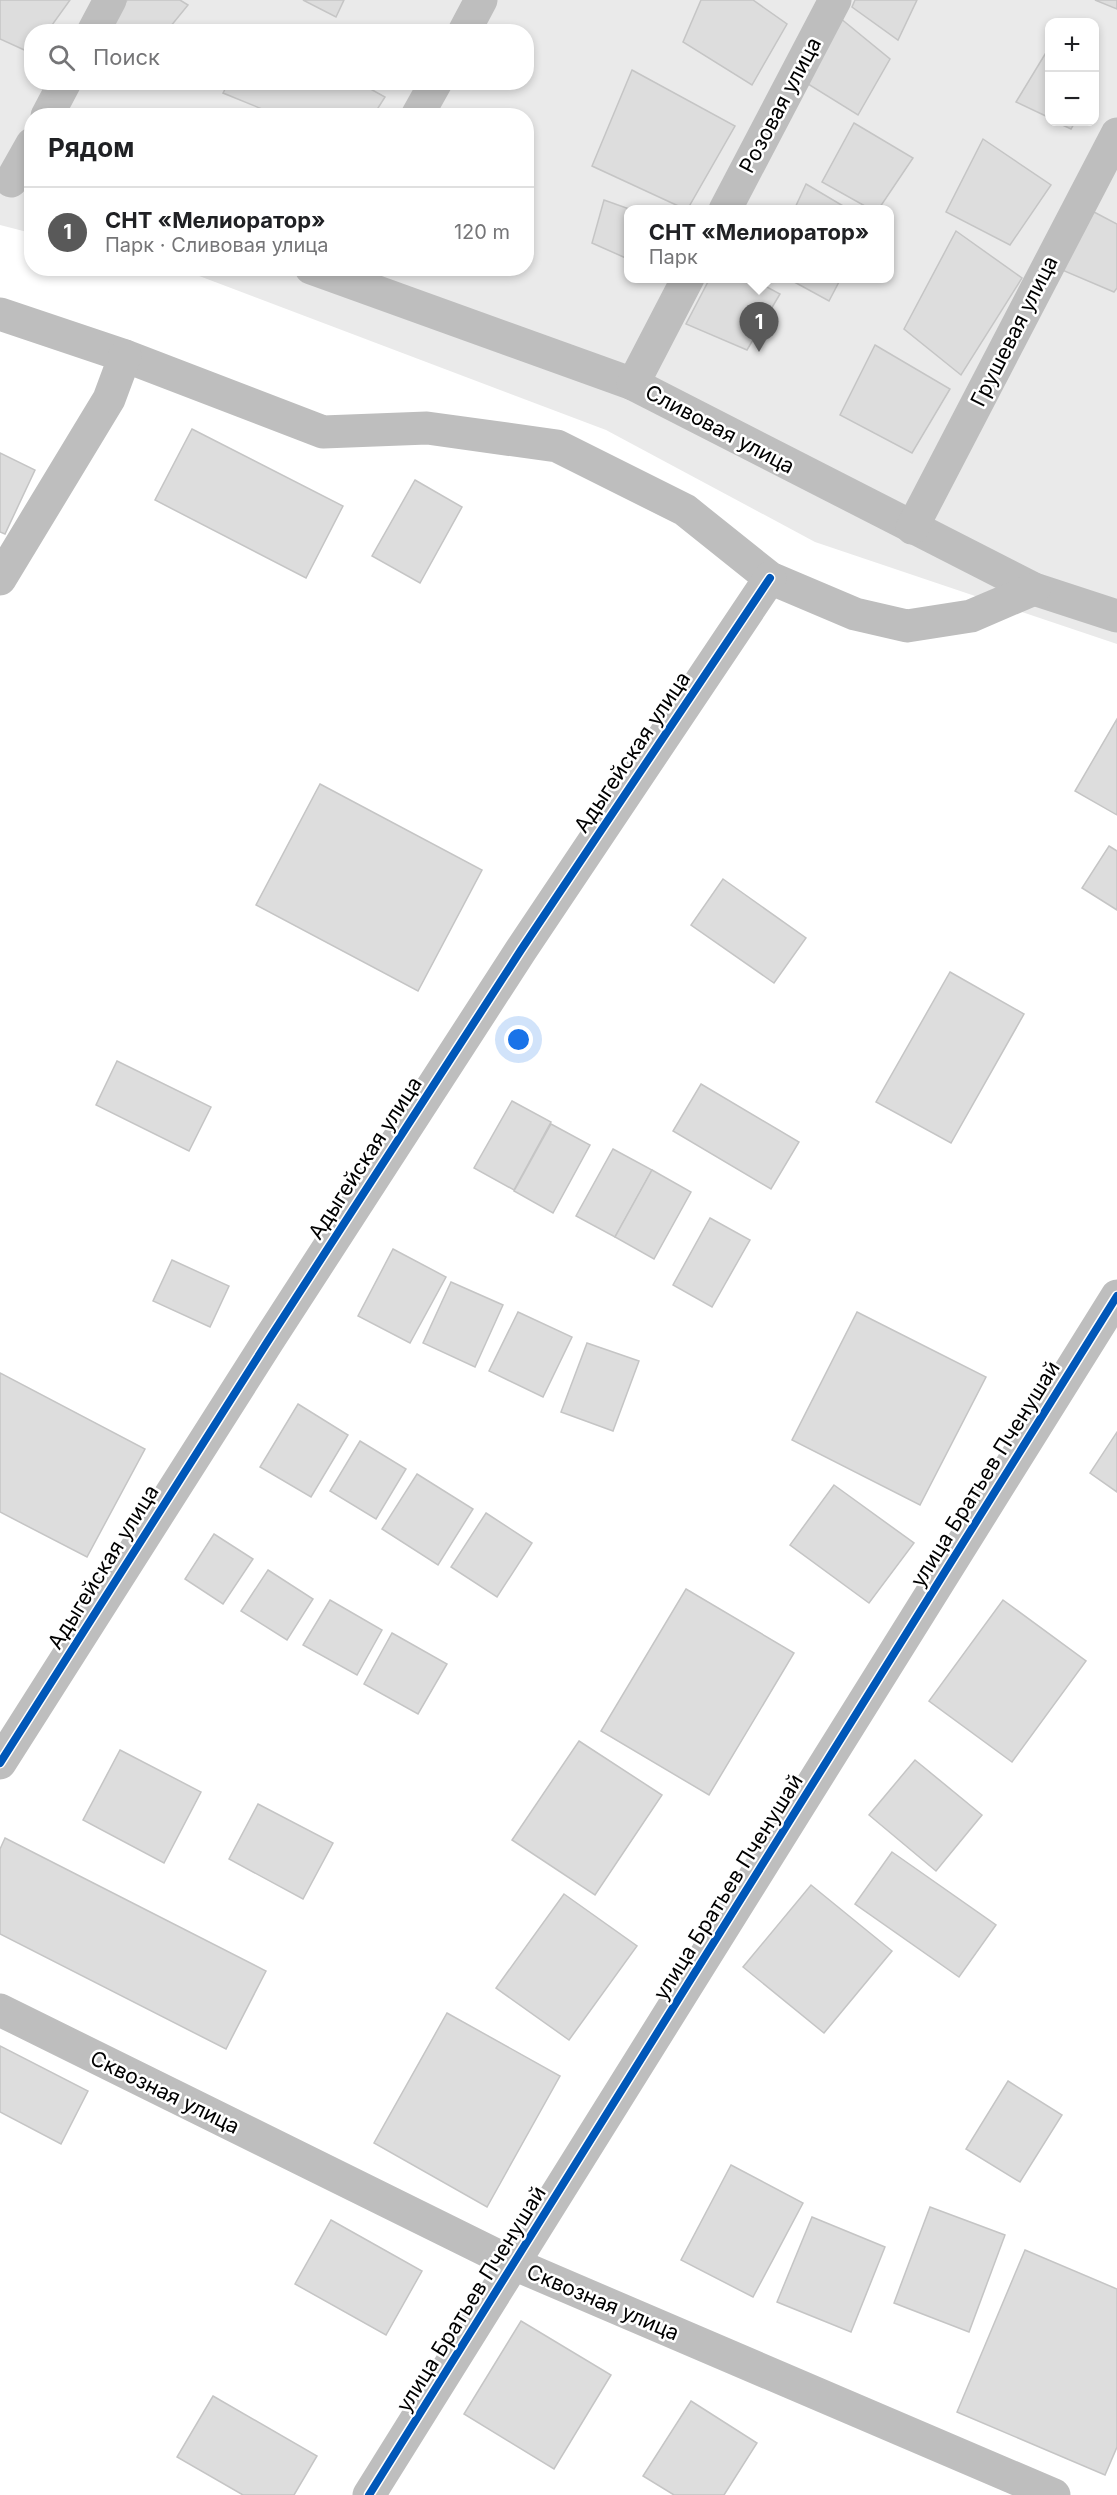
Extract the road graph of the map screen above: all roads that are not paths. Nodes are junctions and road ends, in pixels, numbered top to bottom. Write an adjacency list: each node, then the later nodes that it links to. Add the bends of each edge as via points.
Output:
1 (110, 0): 4 (street)
2 (481, 0): 5 (street)
3 (835, 0): 13 (street, Розовая улица)
4 (97, 24)
5 (468, 24)
6 (61, 90): 8 (street)
7 (432, 90): 9 (street)
8 (51, 108)
9 (421, 108)
10 (1117, 134): 19 (street, Грушевая улица)
11 (24, 161): 12 (street)
12 (14, 182)
13 (727, 205)
14 (341, 276): 18 (street, Сливовая улица)
15 (686, 283): 18 (street)
16 (0, 314): 17 (street)
17 (125, 356): 20 (street, via 323,432 427,428 557,446 685,510); 21 (street, via 109,399)
18 (633, 384): 19 (street, Сливовая улица)
19 (912, 528): 22 (street, Сливовая улица)
20 (770, 578): 22 (street, via 855,614 907,626 971,616); 25 (street, Адыгейская улица, via 515,960)
21 (0, 579)
22 (1034, 590): 23 (street, Сливовая улица)
23 (1117, 616)
24 (1117, 1296): 27 (street, улица Братьев Пченушай)
25 (0, 1763)
26 (0, 2010): 27 (street, Сквозная улица)
27 (514, 2264): 28 (street, улица Братьев Пченушай); 29 (street, Сквозная улица)
28 (369, 2495)
29 (1054, 2495)

